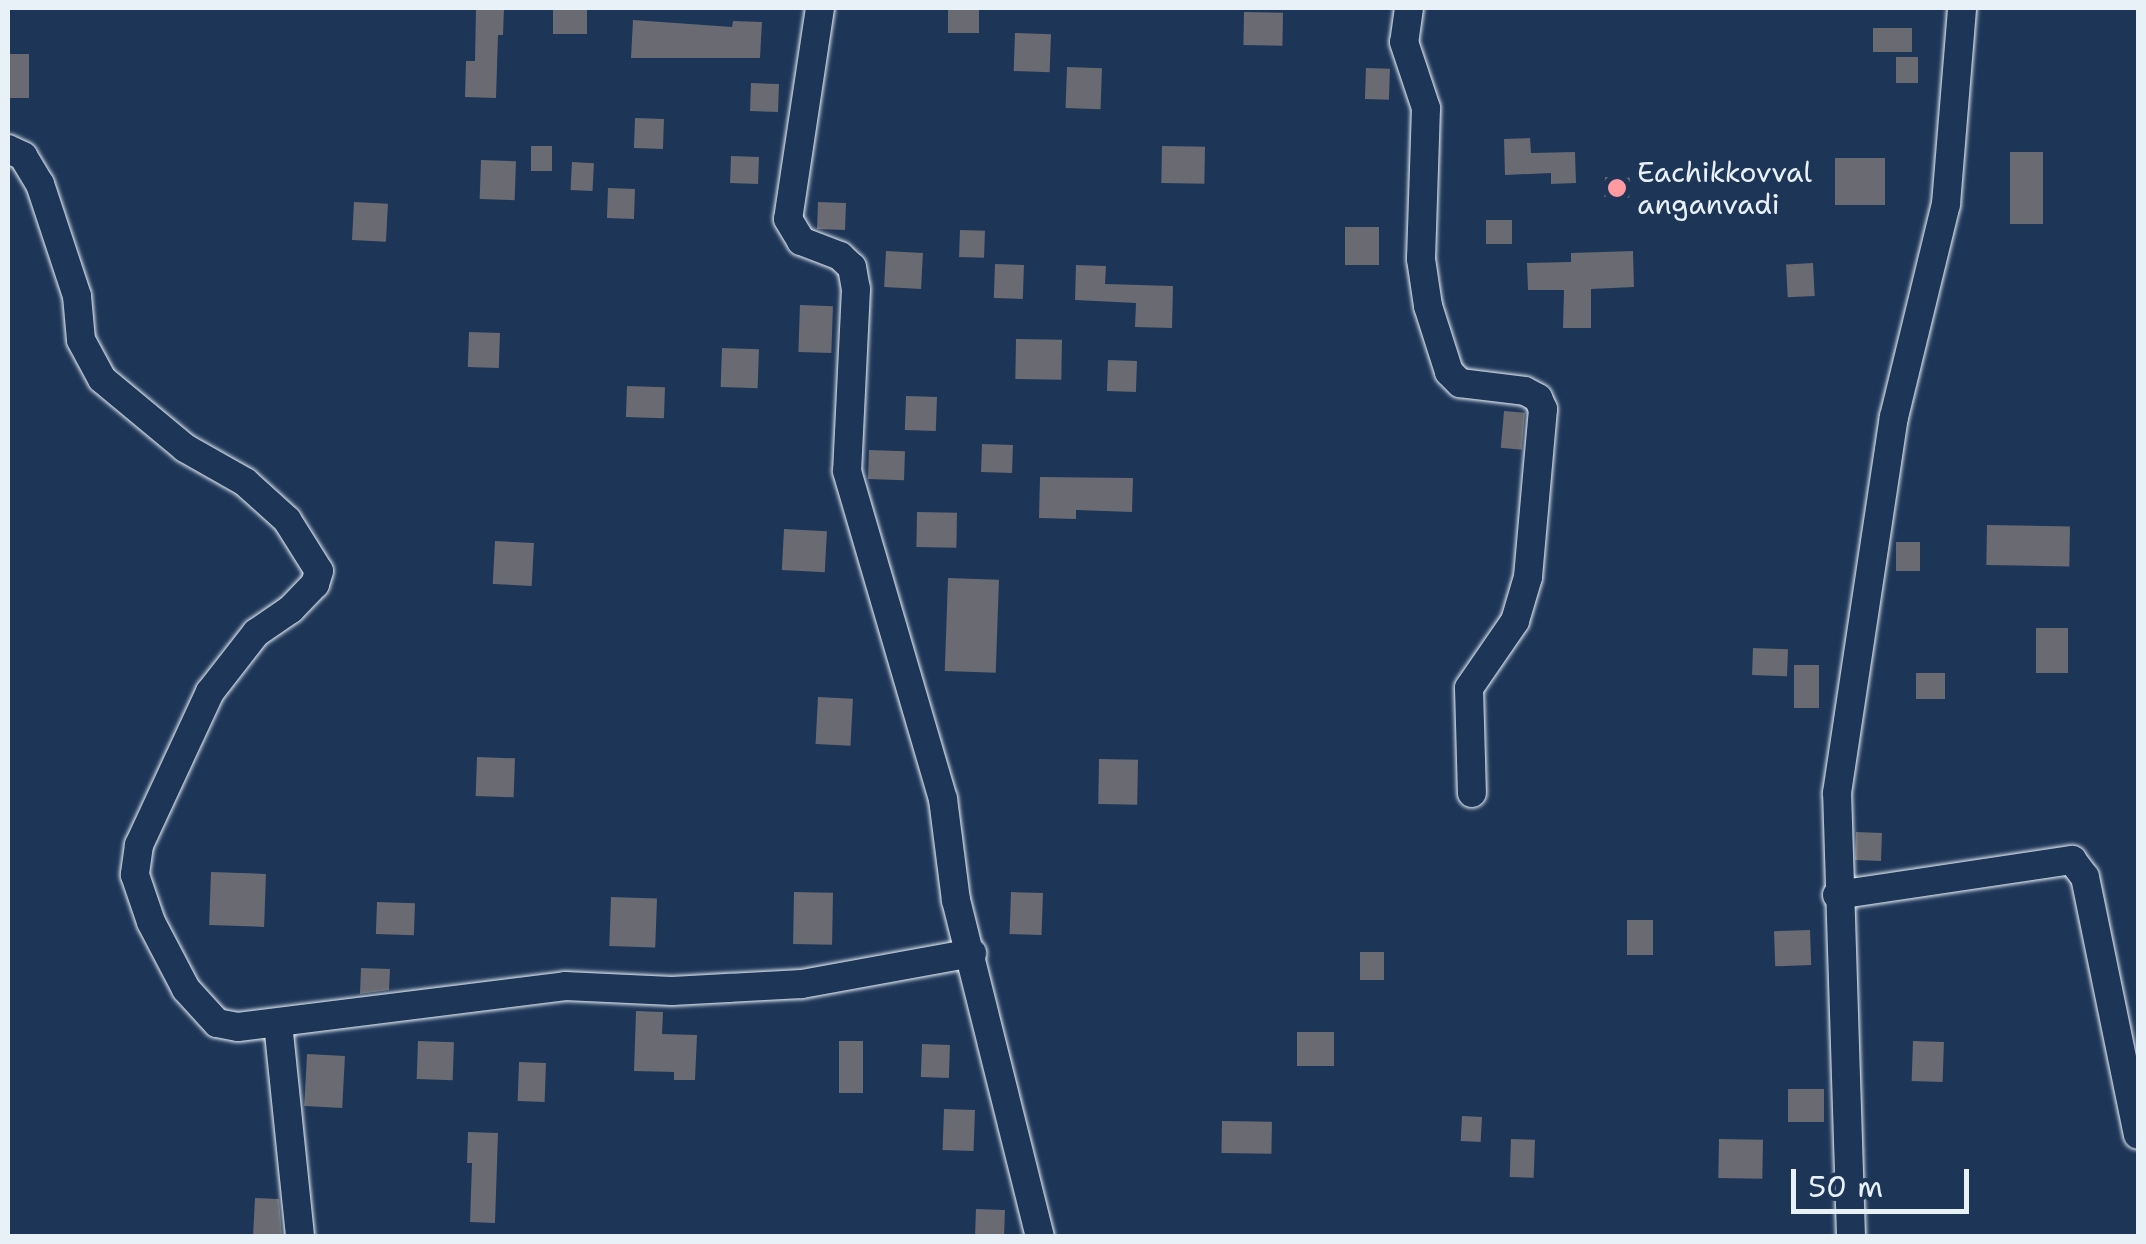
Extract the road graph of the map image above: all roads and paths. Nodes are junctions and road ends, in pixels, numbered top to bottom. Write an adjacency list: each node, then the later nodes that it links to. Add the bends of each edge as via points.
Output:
1 (820, 8): 7 (street, via 788,219 801,241 852,267 847,471 943,798 956,900)
2 (1408, 8): 5 (street, via 1404,42 1426,108 1421,258 1449,372 1460,383 1525,392 1543,409 1528,577 1515,621 1469,688)
3 (1962, 8): 6 (street, via 1946,204 1894,417 1837,793)
4 (8, 148): 8 (street, via 23,156 40,184 78,296 81,340 102,379 288,520 319,571 316,584 256,633 210,692 139,845 135,875 151,922 204,1010 217,1023 238,1027)
5 (1472, 793)
6 (1837, 895): 9 (street, via 2072,860 2085,877); 12 (street)
7 (972, 953): 8 (street, via 802,984 672,992 565,986); 11 (street)
8 (278, 1023): 10 (street)
9 (2138, 1135)
10 (300, 1236)
11 (1040, 1236)
12 (1851, 1236)

